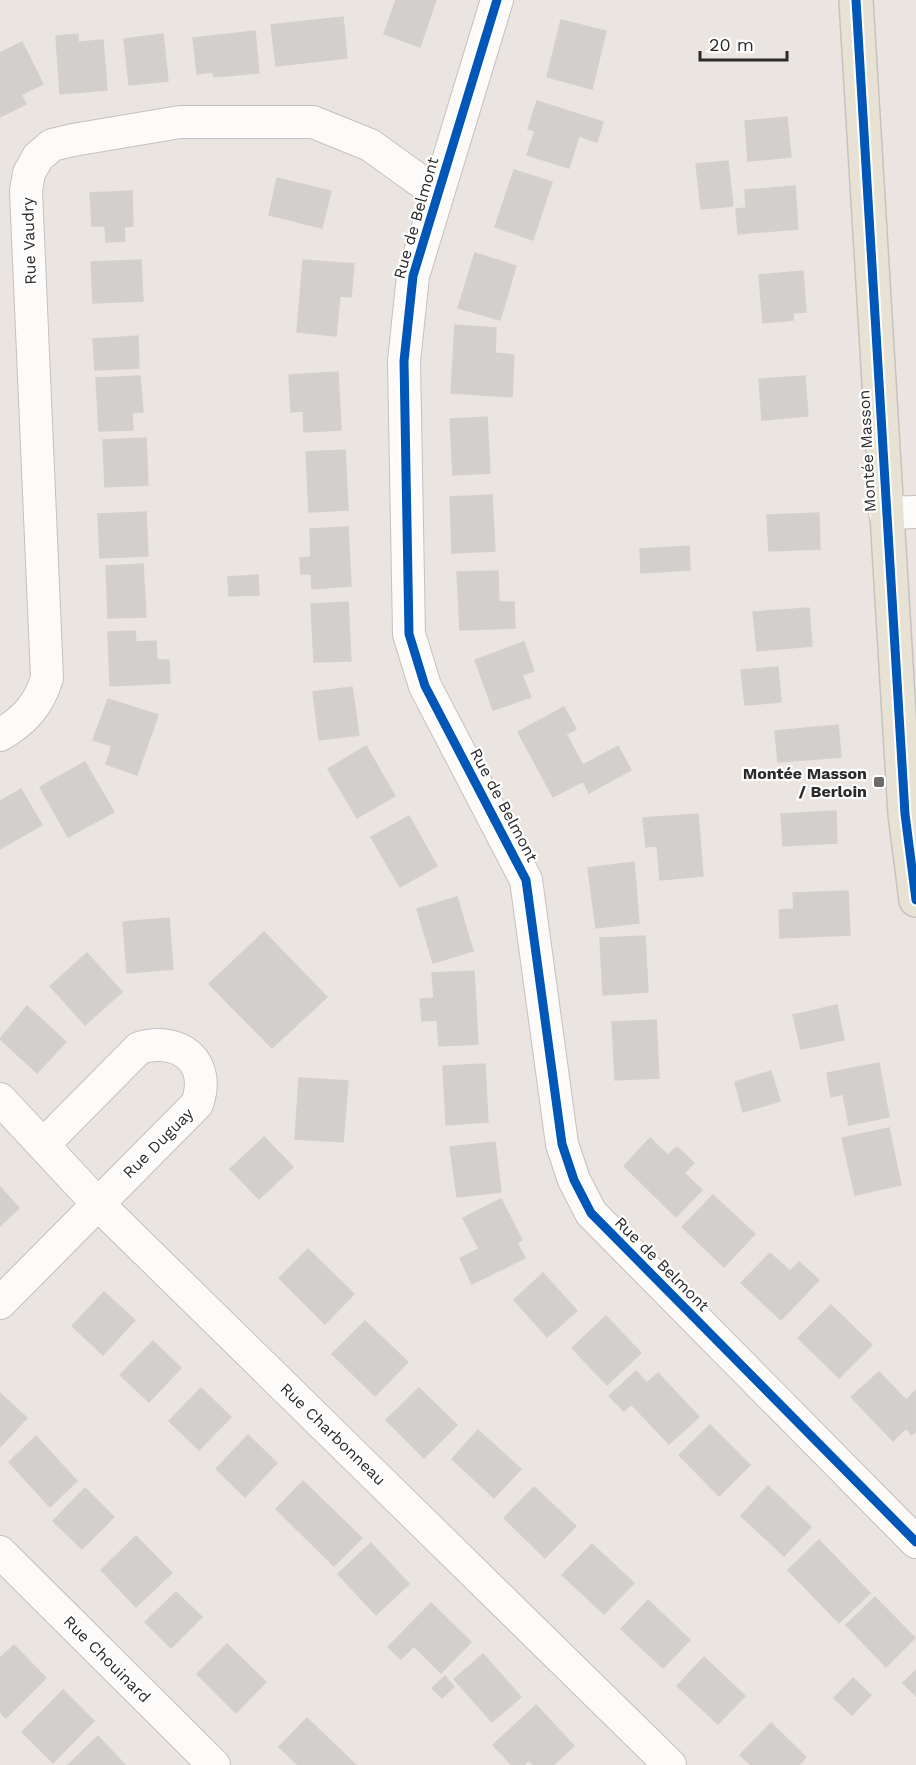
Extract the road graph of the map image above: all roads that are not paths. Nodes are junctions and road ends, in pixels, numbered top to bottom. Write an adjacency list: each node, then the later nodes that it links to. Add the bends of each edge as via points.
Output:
1 (496, 0): 3 (street, Rue de Belmont)
2 (856, 0): 4 (main road, Montée Masson)
3 (438, 194): 5 (street, Rue Vaudry, via 370,145 313,122 180,122 52,145 38,157 29,173 26,191 47,678 29,713); 12 (street, Rue de Belmont, via 413,276 404,361 409,634 425,686 526,880 562,1143 574,1180 591,1213)
4 (901, 513): 6 (main road, Montée Masson)
5 (0, 735)
6 (910, 814): 7 (main road, Montée Masson)
7 (916, 900)
8 (0, 1099): 9 (street, Rue Charbonneau)
9 (44, 1143): 10 (street, Rue Charbonneau); 10 (street, Rue Duguay, via 139,1048 165,1044 189,1054 200,1071 203,1088 197,1104)
10 (98, 1204): 11 (street, Rue Duguay); 15 (street, Rue Charbonneau)
11 (0, 1303)
12 (916, 1542)
13 (0, 1552): 14 (street, Rue Chouinard)
14 (214, 1765)
15 (670, 1765)

